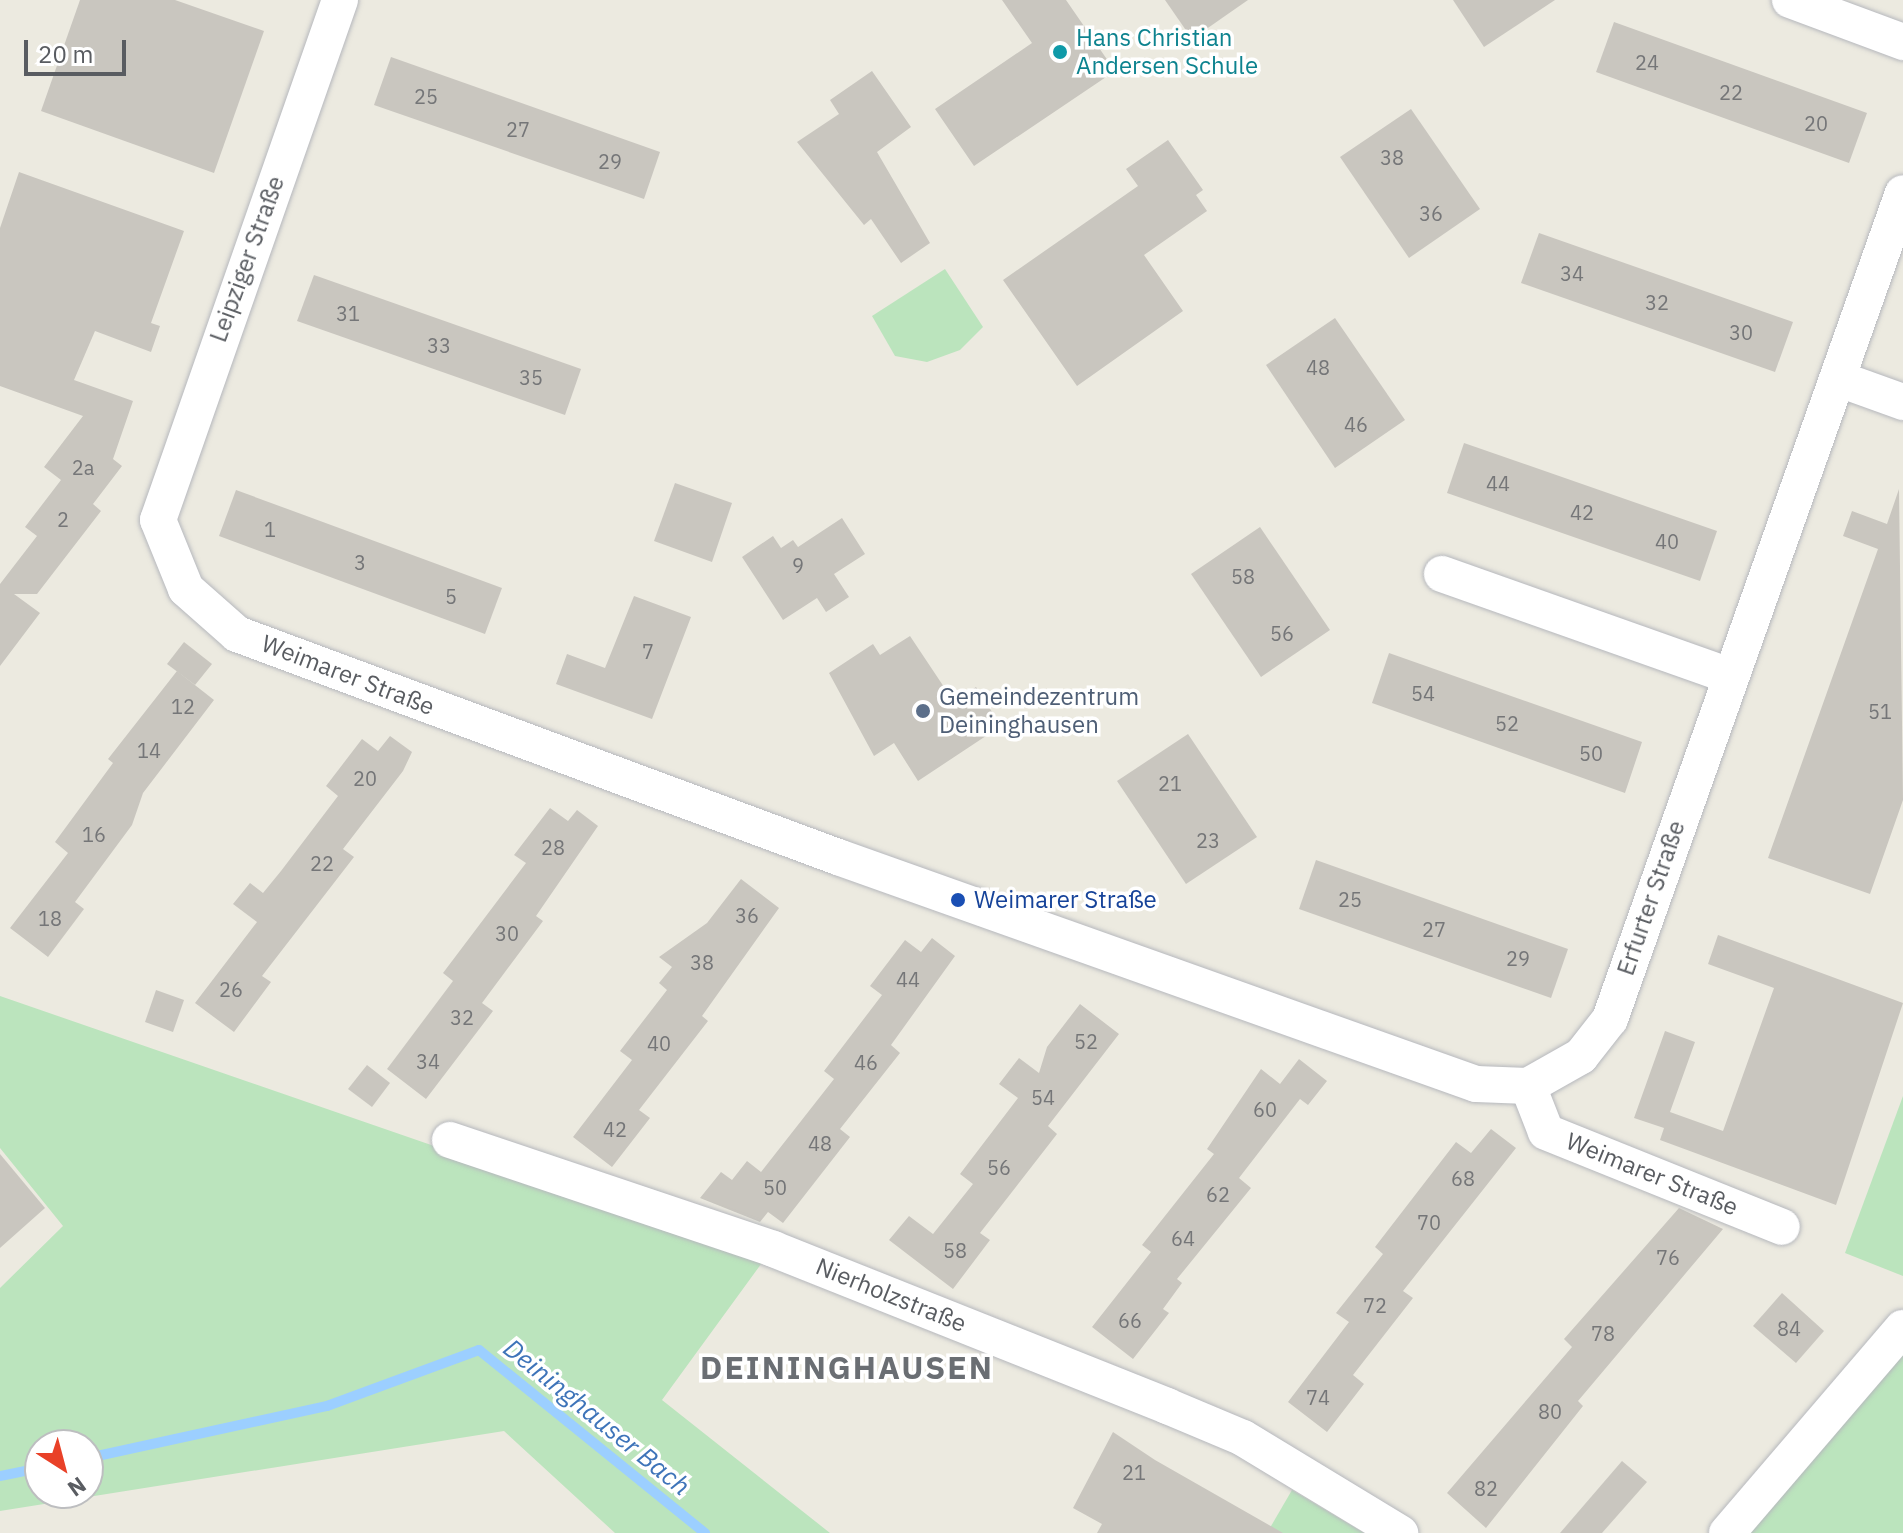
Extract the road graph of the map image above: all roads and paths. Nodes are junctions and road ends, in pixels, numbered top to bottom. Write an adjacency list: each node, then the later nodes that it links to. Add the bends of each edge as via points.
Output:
1 (340, 0): 7 (street, Leipziger Straße)
2 (1790, 0): 3 (street)
3 (1903, 42)
4 (1903, 193): 5 (street, Erfurter Straße)
5 (1839, 379): 6 (street); 9 (street, Erfurter Straße)
6 (1903, 402)
7 (158, 520): 10 (street, Weimarer Straße, via 186,589 237,634 1370,1049 1476,1084)
8 (1442, 574): 9 (street)
9 (1728, 675): 10 (street, Erfurter Straße, via 1610,1019 1581,1056)
10 (1528, 1086): 12 (street, Weimarer Straße, via 1546,1132)
11 (450, 1140): 14 (street, Nierholzstraße, via 773,1249 1167,1406 1243,1438)
12 (1782, 1227)
13 (1903, 1328): 15 (street)
14 (1400, 1533)
15 (1727, 1533)

